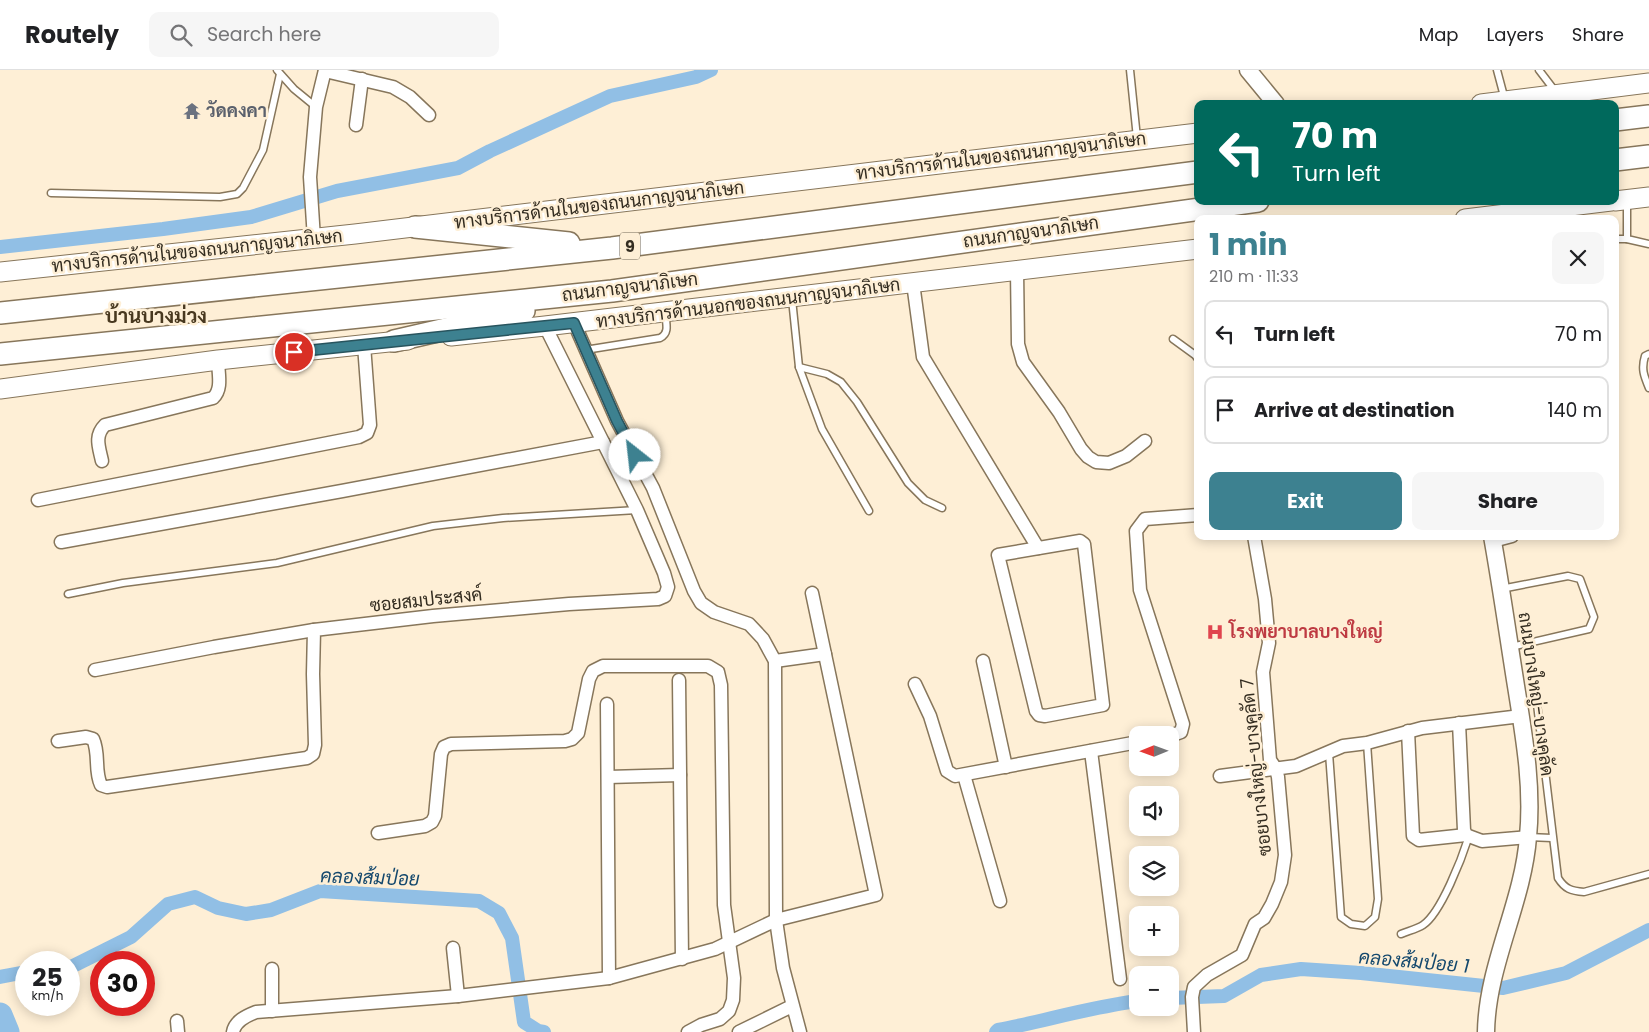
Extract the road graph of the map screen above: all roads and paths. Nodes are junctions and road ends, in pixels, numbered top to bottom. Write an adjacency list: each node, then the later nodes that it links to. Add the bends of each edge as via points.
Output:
1 (325, 70): 7 (street); 13 (street)
2 (1130, 70): 19 (lane)
3 (1248, 70): 10 (street)
4 (1497, 70): 11 (lane)
5 (1539, 70): 9 (lane)
6 (278, 72): 13 (lane); 25 (lane, via 263,150 237,194 220,197)
7 (362, 78): 14 (street, via 393,87 410,97); 17 (street)
8 (1649, 83): 9 (main road)
9 (1557, 94): 12 (main road)
10 (1273, 100)
11 (1506, 100)
12 (1513, 100)
13 (316, 107): 33 (street, via 310,177)
14 (429, 116)
15 (1649, 116): 16 (highway)
16 (1619, 120)
17 (356, 125)
18 (1194, 133): 19 (main road, ทางบริการด้านในของถนนกาญจนาภิเษก)
19 (1137, 140): 32 (main road, ทางบริการด้านในของถนนกาญจนาภิเษก)
20 (1649, 156): 21 (highway)
21 (1619, 160)
22 (1619, 162): 23 (highway)
23 (1649, 166)
24 (1194, 173): 37 (highway, 9)
25 (51, 193)
26 (1649, 197): 27 (main road)
27 (1619, 200)
28 (1619, 204): 34 (lane)
29 (1229, 205): 42 (highway, ถนนกาญจนาภิเษก)
30 (1577, 205): 31 (main road)
31 (1496, 215)
32 (416, 227): 33 (main road, ทางบริการด้านในของถนนกาญจนาภิเษก); 37 (highway)
33 (314, 239): 40 (main road, ทางบริการด้านในของถนนกาญจนาภิเษก)
34 (1627, 239): 35 (lane); 36 (lane)
35 (1619, 240)
36 (1649, 244)
37 (612, 248): 45 (highway, 9)
38 (1194, 249): 39 (main road, ทางบริการด้านนอกของถนนกาญจนาภิเษก)
39 (1017, 270): 41 (main road, ทางบริการด้านนอกของถนนกาญจนาภิเษก); 59 (street, via 1018,344 1023,362 1088,457 1096,462 1109,463 1126,456)
40 (0, 272)
41 (913, 283): 43 (main road, ทางบริการด้านนอกของถนนกาญจนาภิเษก); 70 (street, via 923,357)
42 (612, 291): 49 (highway); 52 (highway, ถนนกาญจนาภิเษก)
43 (792, 298): 44 (main road, ทางบริการด้านนอกของถนนกาญจนาภิเษก); 56 (lane)
44 (665, 312): 46 (main road, ทางบริการด้านนอกของถนนกาญจนาภิเษก); 51 (lane, via 665,336)
45 (0, 313)
46 (574, 323): 47 (main road, ทางบริการด้านนอกของถนนกาญจนาภิเษก); 51 (street)
47 (545, 326): 49 (main road, ทางบริการด้านนอกของถนนกาญจนาภิเษก); 60 (street, ซอยสมประสงค์)
48 (1173, 339): 53 (lane)
49 (394, 341): 50 (main road, ทางบริการด้านนอกของถนนกาญจนาภิเษก)
50 (364, 345): 55 (main road, ทางบริการด้านนอกของถนนกาญจนาภิเษก); 62 (street, via 370,425 367,433 359,437)
51 (585, 350): 77 (street, via 617,421 653,488 701,603 714,612 749,624 763,639)
52 (0, 354)
53 (1194, 354)
54 (1649, 354): 57 (lane, via 1642,365)
55 (218, 360): 58 (main road, ทางบริการด้านนอกของถนนกาญจนาภิเษก); 61 (street, via 218,393 213,398 105,426 98,437)
56 (800, 366): 63 (lane, via 841,382 908,483 925,500); 65 (lane, via 822,429)
57 (1649, 388)
58 (0, 389)
59 (1145, 441)
60 (603, 442): 64 (street, ซอยสมประสงค์); 69 (street)
61 (102, 460)
62 (38, 500)
63 (942, 508)
64 (637, 510): 73 (lane, via 432,526 277,563 123,583); 74 (street, ซอยสมประสงค์, via 668,587 666,596 658,599 433,616)
65 (869, 511)
66 (1194, 515): 87 (street, via 1145,519 1136,531 1140,590 1183,724)
67 (1255, 540): 94 (street, ซอยบางใหญ่-บางคูลัด 7, via 1269,643 1263,676 1270,760)
68 (1493, 540): 71 (street, ถนนบางใหญ่-บางคูลัด)
69 (61, 542)
70 (1038, 548): 70 (street, via 1080,541 1084,544 1104,701 1101,706 1045,716 1036,711 998,555)
71 (1501, 589): 75 (street, ถนนบางใหญ่-บางคูลัด); 75 (lane, via 1568,576 1580,579 1594,618 1589,629)
72 (812, 592): 76 (street)
73 (68, 594)
74 (314, 630): 79 (street); 88 (street, via 315,745 313,754 307,758 107,787 101,786 98,779 94,739)
75 (1510, 647): 84 (street, ถนนบางใหญ่-บางคูลัด)
76 (825, 654): 77 (street); 105 (street, via 876,895)
77 (775, 661): 105 (street)
78 (982, 661): 93 (street)
79 (95, 670)
80 (679, 680): 95 (street)
81 (915, 684): 96 (street, via 930,716 947,771 955,776)
82 (1536, 696): 102 (lane)
83 (607, 704): 98 (street)
84 (1521, 716): 85 (street); 101 (street, ถนนบางใหญ่-บางคูลัด, via 1528,759)
85 (1459, 723): 86 (street); 100 (street, via 1464,830)
86 (1408, 731): 89 (street); 100 (street, via 1413,836 1419,840)
87 (1179, 733)
88 (58, 740)
89 (1367, 743): 92 (street, via 1343,746); 92 (lane, via 1378,899 1375,917 1365,926 1351,924 1341,917)
90 (1129, 744): 91 (street)
91 (1091, 751): 93 (street); 112 (street)
92 (1329, 753): 94 (street, via 1296,766)
93 (1006, 767): 96 (street)
94 (1276, 768): 97 (street); 120 (street, ซอยบางใหญ่-บางคูลัด 7, via 1285,855 1281,882 1264,918 1255,924 1242,955 1207,975 1194,987)
95 (680, 775): 98 (street); 109 (street)
96 (964, 775): 104 (street)
97 (1220, 776)
98 (608, 778): 111 (street)
99 (378, 832): 107 (street, via 425,826 432,822 444,747 451,744 572,739 578,734 589,679 603,666 708,666 718,672 722,685 724,905)
100 (1467, 836): 101 (street, via 1482,841); 106 (lane, via 1463,854 1433,916 1422,926)
101 (1528, 837): 102 (lane); 121 (street, ถนนบางใหญ่-บางคูลัด, via 1521,880 1486,1008)
102 (1552, 838): 103 (lane, via 1558,878 1573,892 1584,892)
103 (1649, 874)
104 (1000, 901)
105 (776, 920): 107 (street); 114 (street)
106 (1401, 934)
107 (729, 944): 109 (street); 117 (street, via 734,978 729,1011 720,1019)
108 (453, 948): 113 (street)
109 (682, 959): 111 (street)
110 (272, 970): 115 (street)
111 (609, 978): 113 (street)
112 (1120, 979)
113 (458, 996): 115 (street)
114 (792, 1006): 118 (street); 119 (street)
115 (272, 1011): 116 (street, via 256,1012 243,1018)
116 (233, 1032)
117 (688, 1032)
118 (739, 1032)
119 (800, 1032)
120 (1194, 1032)
121 (1486, 1032)

